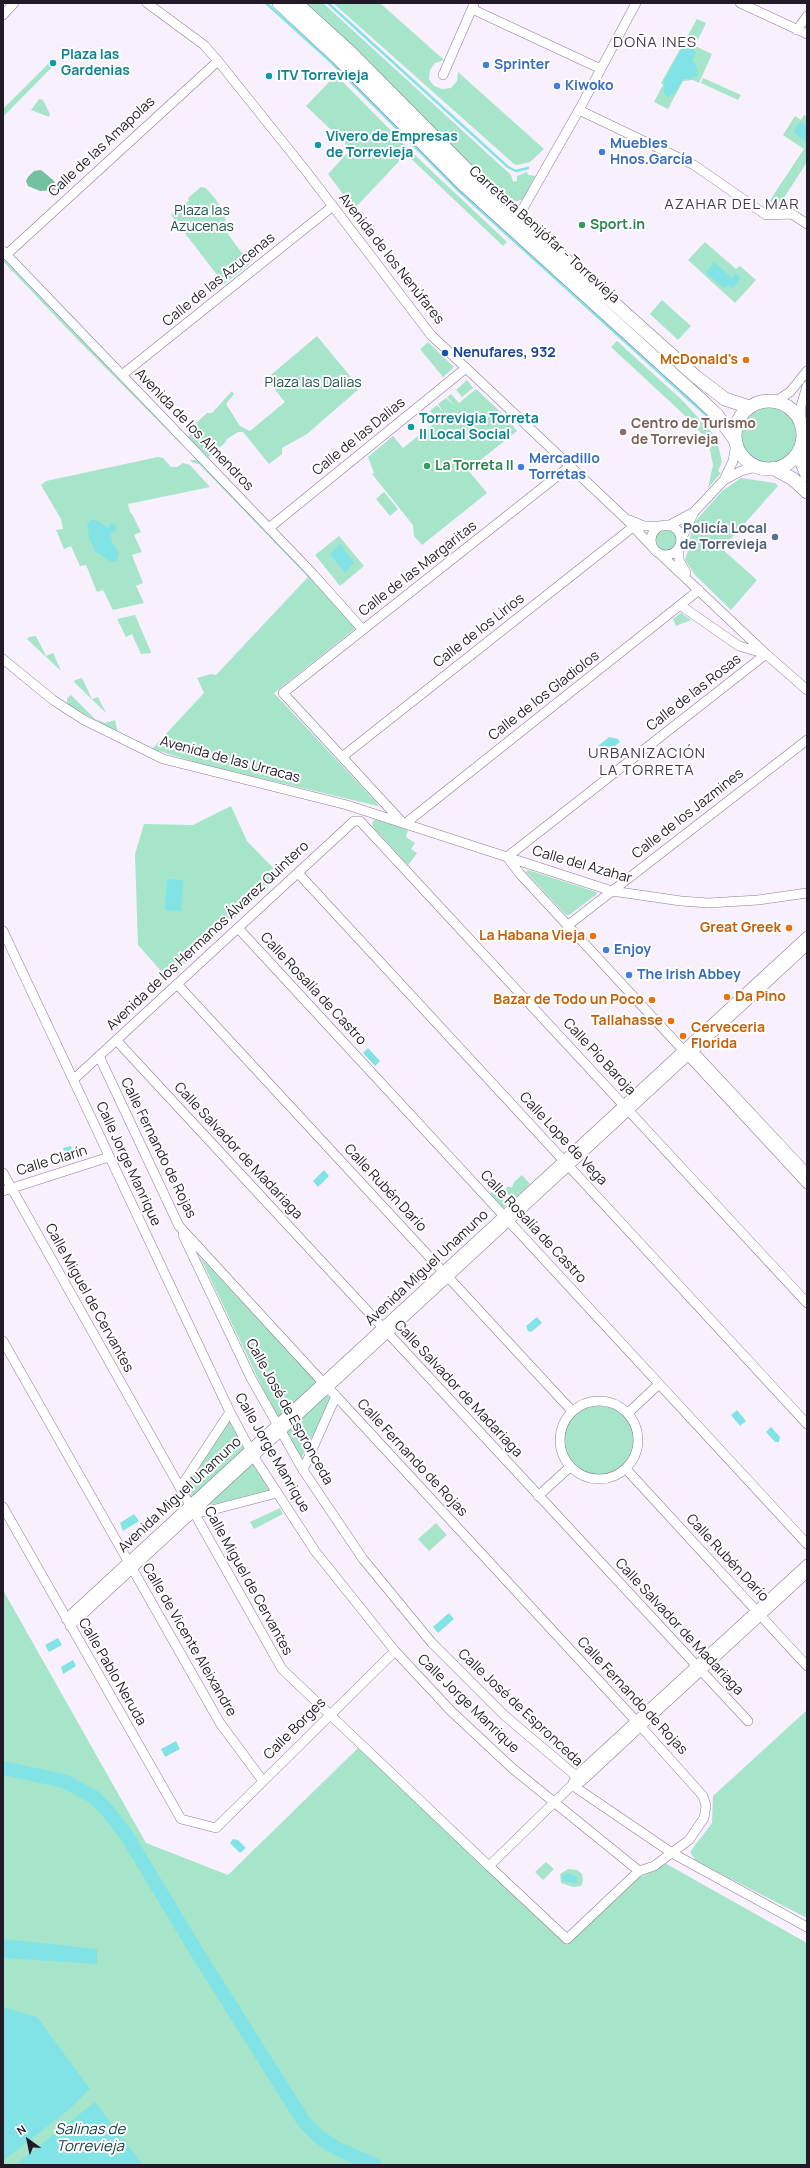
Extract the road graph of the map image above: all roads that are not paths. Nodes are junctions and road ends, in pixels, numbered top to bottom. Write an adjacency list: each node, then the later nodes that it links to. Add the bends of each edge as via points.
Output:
1 (14, 3): 8 (street)
2 (147, 3): 12 (street, Avenida de los Nenúfares, via 204,45)
3 (278, 3): 27 (main road, Carretera Benijófar - Torrevieja, via 338,58 463,184 699,398 722,421)
4 (296, 3): 17 (main road, Carretera Benijófar - Torrevieja, via 350,52 462,166)
5 (636, 3): 13 (street)
6 (740, 3): 10 (street)
7 (473, 6): 13 (street); 14 (street)
8 (3, 14)
9 (807, 16): 10 (street)
10 (797, 30): 11 (street)
11 (807, 34)
12 (218, 61): 16 (street, Avenida de los Nenúfares); 19 (street, Calle de las Amapolas)
13 (600, 70): 15 (street)
14 (443, 75)
15 (579, 110): 17 (street); 18 (street, via 694,165 766,215 792,214)
16 (333, 206): 20 (street, Avenida de los Nenúfares, via 431,335); 22 (street, Calle de las Azucenas)
17 (518, 217): 25 (main road, Carretera Benijófar - Torrevieja, via 713,391 732,403)
18 (807, 224)
19 (5, 253): 22 (street, Avenida de los Almendros)
20 (466, 368): 29 (street, Avenida de los Nenúfares); 38 (street, Calle de las Dalias)
21 (807, 371): 24 (street, via 790,392)
22 (122, 375): 38 (street, Avenida de los Almendros)
23 (807, 386): 26 (street, via 801,406)
24 (776, 401): 25 (main road, via 766,401); 26 (main road, via 794,412)
25 (749, 407): 27 (main road, via 736,425)
26 (801, 423): 28 (main road, via 803,432)
27 (735, 442): 30 (main road, via 745,459); 33 (street, via 733,461)
28 (799, 450): 31 (main road, via 786,464); 32 (main road)
29 (570, 466): 36 (street, Avenida de los Nenúfares); 44 (street, Calle de las Margaritas)
30 (757, 467): 31 (main road); 33 (street, via 741,471)
31 (773, 468): 34 (main road, via 793,479)
32 (807, 474)
33 (724, 480): 35 (street)
34 (807, 492)
35 (694, 512): 37 (street); 39 (street)
36 (630, 523): 37 (street, Avenida de los Nenúfares); 40 (street, Avenida de los Nenúfares); 49 (street, Calle de los Lirios)
37 (666, 526): 39 (street, via 679,532); 40 (street, via 656,530 652,537)
38 (270, 528): 44 (street, Avenida de los Almendros)
39 (680, 544): 40 (street, via 672,554); 41 (street, Avenida de los Nenúfares, via 679,560)
40 (657, 552): 41 (street, Avenida de los Nenúfares)
41 (690, 582): 42 (street, Avenida de los Nenúfares)
42 (699, 590): 43 (street, Calle de los Gladiolos); 45 (street, Avenida de los Nenúfares)
43 (680, 605): 45 (street, Avenida de los Nenúfares, via 739,646); 51 (street, Calle de los Gladiolos)
44 (364, 630): 49 (street, Calle de las Margaritas, via 283,694)
45 (766, 654): 47 (street, Avenida de los Nenúfares); 53 (street, Calle de las Rosas)
46 (3, 659): 50 (street, Avenida de las Urracas, via 54,700 152,755)
47 (807, 690)
48 (807, 740): 55 (street, Calle de los Jazmines)
49 (342, 757): 51 (street)
50 (372, 812): 51 (street, Avenida de las Urracas); 52 (street)
51 (404, 823): 53 (street, Calle del Azahar)
52 (364, 824): 54 (street, Avenida de los Hermanos Álvarez Quintero, via 360,820 354,821); 67 (street, Calle Pío Baroja)
53 (507, 857): 55 (street, Calle del Azahar); 57 (street)
54 (298, 873): 58 (street, Avenida de los Hermanos Álvarez Quintero); 69 (street, Calle Lope de Vega)
55 (612, 891): 56 (street, Calle del Azahar, via 708,903 752,901); 57 (street, Calle de los Jazmines)
56 (807, 893)
57 (567, 926): 64 (street)
58 (238, 928): 62 (street, Avenida de los Hermanos Álvarez Quintero); 74 (street, Calle Rosalía de Castro)
59 (3, 931): 66 (street, Calle Jorge Manrique)
60 (807, 936): 64 (street, Avenida Miguel Unamuno)
61 (807, 946): 64 (street)
62 (177, 984): 63 (street, Avenida de los Hermanos Álvarez Quintero); 76 (street, Calle Rubén Darío)
63 (116, 1040): 65 (street, Avenida de los Hermanos Álvarez Quintero); 78 (street, Calle Salvador de Madariaga)
64 (688, 1052): 67 (street, Avenida Miguel Unamuno); 71 (street); 72 (street)
65 (99, 1056): 66 (street, Avenida de los Hermanos Álvarez Quintero); 75 (street, Calle Fernando de Rojas)
66 (73, 1080): 68 (street, Calle Jorge Manrique)
67 (627, 1107): 69 (street, Avenida Miguel Unamuno); 77 (street, Calle Pío Baroja)
68 (109, 1157): 73 (street, Calle Clarín); 83 (street, Calle Jorge Manrique)
69 (566, 1163): 74 (street, Avenida Miguel Unamuno); 86 (street, Calle Lope de Vega)
70 (3, 1173): 73 (street, Calle Miguel de Cervantes)
71 (807, 1173)
72 (807, 1184)
73 (7, 1190): 92 (street, Calle Miguel de Cervantes)
74 (506, 1219): 76 (street, Avenida Miguel Unamuno); 80 (street, Calle Rosalía de Castro)
75 (179, 1226): 81 (street, Calle Fernando de Rojas); 87 (street, Calle José de Espronceda, via 251,1378)
76 (446, 1274): 78 (street, Avenida Miguel Unamuno); 84 (street, Calle Rubén Darío)
77 (807, 1302)
78 (385, 1330): 81 (street, Avenida Miguel Unamuno); 94 (street, Calle Salvador de Madariaga)
79 (3, 1341): 99 (street, Calle de Vicente Aleixandre)
80 (659, 1384): 85 (street); 97 (street, Calle Rosalía de Castro)
81 (326, 1385): 82 (street, Calle Fernando de Rojas); 87 (street, Avenida Miguel Unamuno)
82 (336, 1396): 91 (street); 108 (street, Calle Fernando de Rojas)
83 (230, 1412): 88 (street, Calle Jorge Manrique); 92 (street, Avenida Miguel Unamuno)
84 (572, 1412): 85 (street, via 579,1406 596,1401 613,1404); 89 (street, via 562,1426 560,1443)
85 (628, 1414): 90 (street, via 636,1426 638,1441 635,1456)
86 (807, 1424)
87 (279, 1429): 88 (street, Avenida Miguel Unamuno); 91 (street, Calle José de Espronceda)
88 (252, 1453): 93 (street, Calle Jorge Manrique); 96 (street, Avenida Miguel Unamuno)
89 (570, 1467): 90 (street, via 584,1477 602,1479); 94 (street)
90 (626, 1469): 101 (street, Calle Rubén Darío)
91 (303, 1470): 110 (street, Calle José de Espronceda, via 363,1559 432,1644 504,1715)
92 (180, 1488): 96 (street, Calle Miguel de Cervantes)
93 (277, 1493): 96 (street, Avenida Miguel Unamuno, via 208,1511); 103 (street, Calle Jorge Manrique, via 315,1551)
94 (538, 1496): 105 (street, Calle Salvador de Madariaga)
95 (3, 1506): 102 (street, Calle Pablo Neruda)
96 (192, 1509): 99 (street, Avenida Miguel Unamuno); 106 (street, Calle Miguel de Cervantes, via 282,1669)
97 (807, 1544)
98 (807, 1564): 101 (street)
99 (130, 1565): 102 (street, Avenida Miguel Unamuno); 109 (street, Calle de Vicente Aleixandre, via 220,1723)
100 (807, 1573): 101 (street)
101 (759, 1613): 104 (street, Calle Rubén Darío); 105 (street)
102 (68, 1623): 112 (street, Calle Pablo Neruda, via 180,1819)
103 (395, 1651): 106 (street, Calle Borges); 111 (street, Calle Jorge Manrique, via 451,1711)
104 (807, 1666)
105 (698, 1669): 107 (street, Calle Salvador de Madariaga); 108 (street)
106 (330, 1715): 109 (street, Calle Borges); 114 (street, Calle Miguel de Cervantes)
107 (748, 1721)
108 (638, 1724): 110 (street); 113 (street, Calle Fernando de Rojas, via 696,1787 705,1801 706,1812 700,1825 689,1840)
109 (263, 1781): 112 (street, Calle Borges)
110 (577, 1781): 111 (street); 113 (street, Calle José de Espronceda)
111 (554, 1803): 114 (street); 115 (street, Calle Jorge Manrique)
112 (216, 1828)
113 (672, 1853): 115 (street, Calle Fernando de Rojas, via 654,1866); 116 (street, Calle José de Espronceda)
114 (489, 1866): 115 (street, Calle Miguel de Cervantes, via 567,1939)
115 (639, 1871)
116 (807, 1927)

